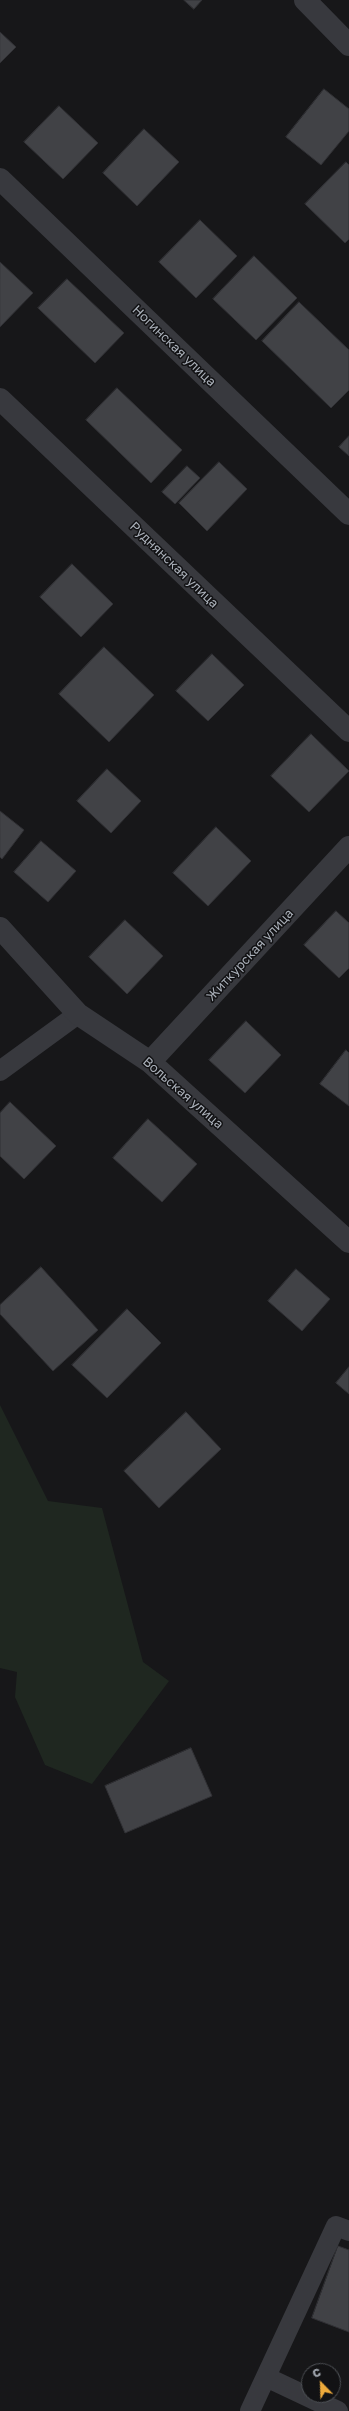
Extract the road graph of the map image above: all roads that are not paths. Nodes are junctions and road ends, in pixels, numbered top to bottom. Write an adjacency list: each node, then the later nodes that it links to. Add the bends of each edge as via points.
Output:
1 (305, 0): 2 (street)
2 (349, 45)
3 (0, 179): 5 (street, Ногинская улица)
4 (0, 399): 6 (street, Руднянская улица)
5 (349, 514)
6 (349, 731)
7 (349, 847): 10 (street, Житкурская улица)
8 (0, 928): 9 (street, Вольская улица)
9 (78, 1014): 10 (street, Вольская улица); 11 (lane)
10 (150, 1062): 12 (street, Вольская улица)
11 (0, 1071)
12 (349, 1242)
13 (349, 2231): 14 (lane, via 336,2226)
14 (266, 2377): 15 (lane); 16 (lane)
15 (250, 2411)
16 (338, 2411)

